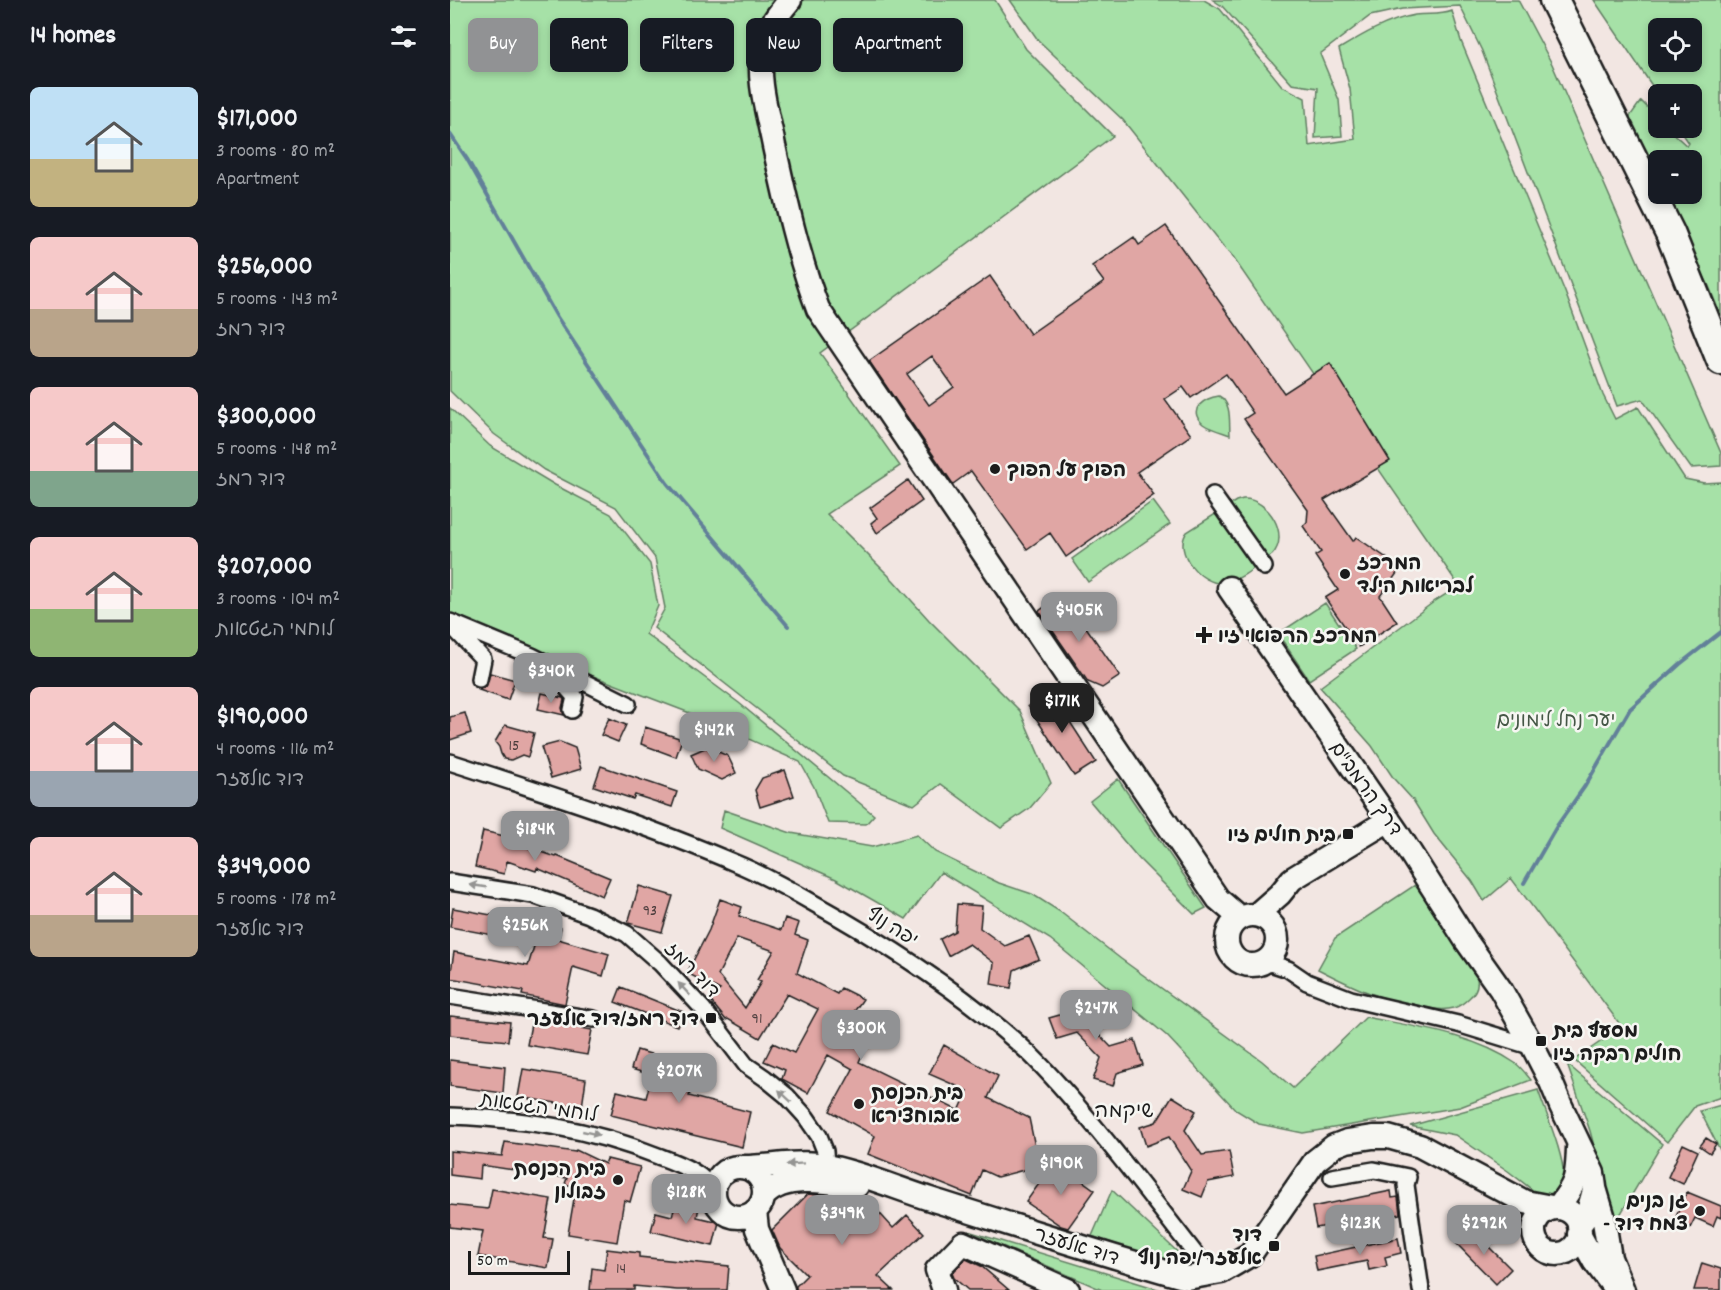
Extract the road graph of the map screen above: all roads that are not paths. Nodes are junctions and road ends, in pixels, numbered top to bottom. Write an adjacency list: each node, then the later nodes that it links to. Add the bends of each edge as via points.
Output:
1 (790, 0): 15 (street, via 763,45 762,82 804,273 818,309 1218,899)
2 (1554, 0): 3 (highway, via 1670,233)
3 (1721, 360)
4 (1213, 495): 5 (street)
5 (1264, 567)
6 (1229, 588): 13 (street, דרך הרמב"ם)
7 (450, 623): 8 (street); 9 (street, via 483,659)
8 (544, 661): 10 (street); 11 (street, via 575,697)
9 (479, 679)
10 (628, 704)
11 (573, 710)
12 (450, 762): 34 (street, יפה נוף, via 737,863 844,920 944,984 1030,1055 1067,1093)
13 (1393, 826): 15 (street, via 1292,879); 19 (street, דרך הרמב"ם, via 1501,990)
14 (450, 882): 24 (street, דוד רמז, one-way to 14, via 826,1157 819,1136 806,1117 746,1065 703,1009 627,934 533,895)
15 (1250, 922): 16 (street, via 1277,938); 16 (street, via 1227,939 1233,955 1247,964)
16 (1275, 961): 19 (street, via 1307,982 1351,999 1458,1024)
17 (450, 996): 18 (street)
18 (594, 1019)
19 (1533, 1047): 21 (street, דרך הרמב"ם)
20 (450, 1116): 27 (street, לוחמי הגטאות, one-way to 27, via 498,1118 602,1136 685,1167)
21 (1578, 1141): 26 (street, דרך הרמב"ם); 29 (street, דרך הרמב"ם, via 1577,1177)
22 (744, 1167): 24 (street, דוד אלעזר, one-way to 22, via 800,1163); 27 (street, via 724,1171); 28 (street, via 761,1179 764,1188)
23 (1465, 1169): 29 (street, דוד אלעזר, via 1525,1202); 32 (street, דוד אלעזר, via 1524,1215); 34 (street, דוד אלעזר, via 1420,1146 1388,1137 1341,1143 1315,1161 1250,1255)
24 (824, 1174): 28 (street, דוד אלעזר, via 770,1189); 34 (street, דוד אלעזר, via 843,1170 1187,1278)
25 (1332, 1177): 39 (street, via 1374,1170 1408,1177)
26 (1595, 1187): 31 (street); 42 (street, דרך הרמב"ם, via 1610,1258)
27 (715, 1192): 30 (street, via 718,1206)
28 (760, 1204): 30 (street, via 749,1215); 36 (street, via 757,1229)
29 (1557, 1208): 31 (street, via 1572,1213); 32 (street, via 1539,1217)
30 (732, 1216): 35 (street, via 752,1247 762,1271)
31 (1579, 1230): 33 (street, via 1574,1246); 41 (street, via 1594,1261)
32 (1534, 1232): 33 (street, via 1545,1251)
33 (1560, 1253): 40 (street, via 1584,1270)
34 (1211, 1274)
35 (764, 1290)
36 (783, 1290)
37 (944, 1290): 38 (street, via 937,1270 963,1243)
38 (1068, 1290)
39 (1421, 1290)
40 (1600, 1290)
41 (1615, 1290)
42 (1623, 1290)

